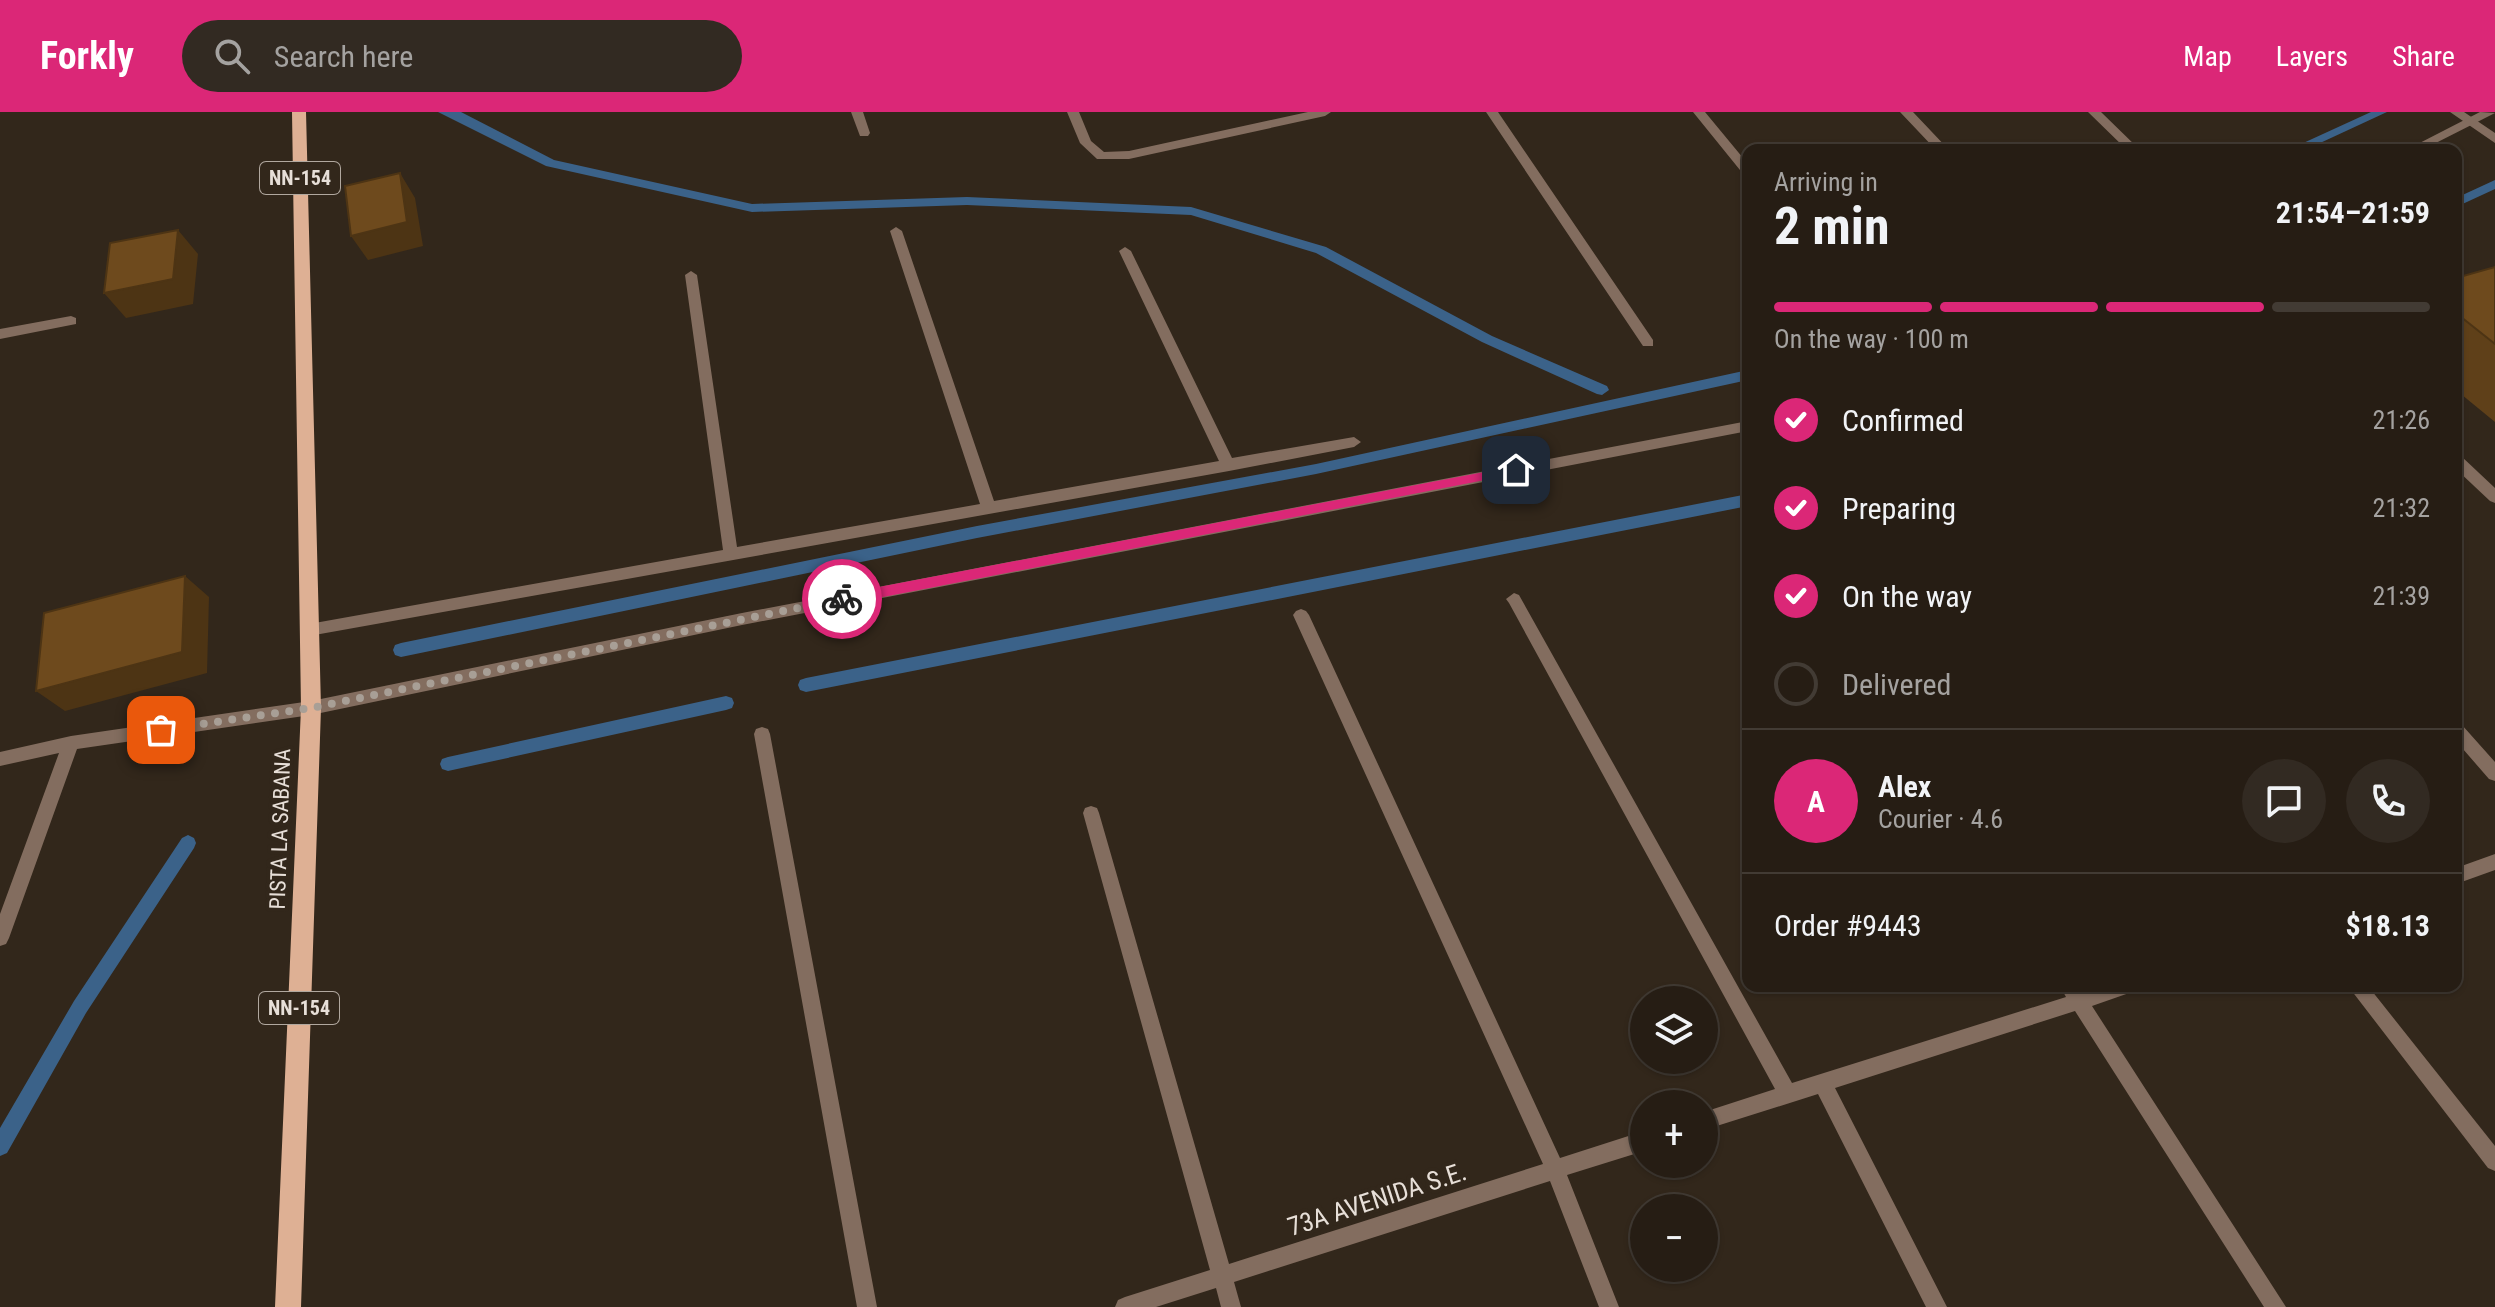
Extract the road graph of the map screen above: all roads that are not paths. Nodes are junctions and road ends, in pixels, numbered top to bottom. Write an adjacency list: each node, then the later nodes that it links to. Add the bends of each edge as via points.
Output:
1 (299, 112): 34 (main road, PISTA LA SABANA / NN-154)
2 (857, 112): 13 (street)
3 (1073, 112): 11 (street, via 1086,143 1101,156 1129,155)
4 (1325, 112): 11 (street)
5 (1492, 112): 24 (street)
6 (1699, 112): 18 (street)
7 (1906, 112): 15 (street)
8 (2094, 112): 16 (street)
9 (2456, 112): 12 (street)
10 (2490, 112): 12 (street)
11 (1271, 118)
12 (2470, 121): 14 (street); 17 (street)
13 (864, 133)
14 (2495, 139)
15 (1937, 144)
16 (2128, 144)
17 (2424, 144)
18 (1742, 165)
19 (896, 231): 30 (street)
20 (1125, 251): 27 (street)
21 (691, 275): 31 (street)
22 (71, 321): 23 (street)
23 (0, 334)
24 (1648, 343)
25 (1742, 427): 35 (street, via 773,613)
26 (1354, 442): 27 (street)
27 (1229, 466): 30 (street)
28 (2462, 466): 29 (street)
29 (2495, 497)
30 (989, 509): 31 (street)
31 (731, 554): 34 (street)
32 (1514, 599): 48 (street)
33 (1301, 615): 52 (street)
34 (309, 630): 35 (main road, PISTA LA SABANA / NN-154)
35 (311, 708): 38 (street); 54 (main road, PISTA LA SABANA / NN-154)
36 (762, 734): 55 (street)
37 (2462, 737): 40 (street)
38 (71, 743): 39 (street); 44 (street)
39 (0, 759)
40 (2495, 774)
41 (1091, 813): 53 (street)
42 (2495, 862): 43 (street)
43 (2462, 874)
44 (0, 938)
45 (2362, 992): 51 (street)
46 (2074, 994): 47 (street); 60 (street)
47 (1823, 1084): 48 (street); 59 (street)
48 (1788, 1094): 49 (street)
49 (1718, 1116)
50 (1630, 1145): 52 (street, 73A AVENIDA S.E.)
51 (2495, 1161)
52 (1555, 1169): 53 (street, 73A AVENIDA S.E.); 58 (street)
53 (1222, 1276): 56 (street, 73A AVENIDA S.E.); 57 (street)
54 (288, 1307)
55 (867, 1307)
56 (1125, 1307)
57 (1231, 1307)
58 (1609, 1307)
59 (1937, 1307)
60 (2276, 1307)

